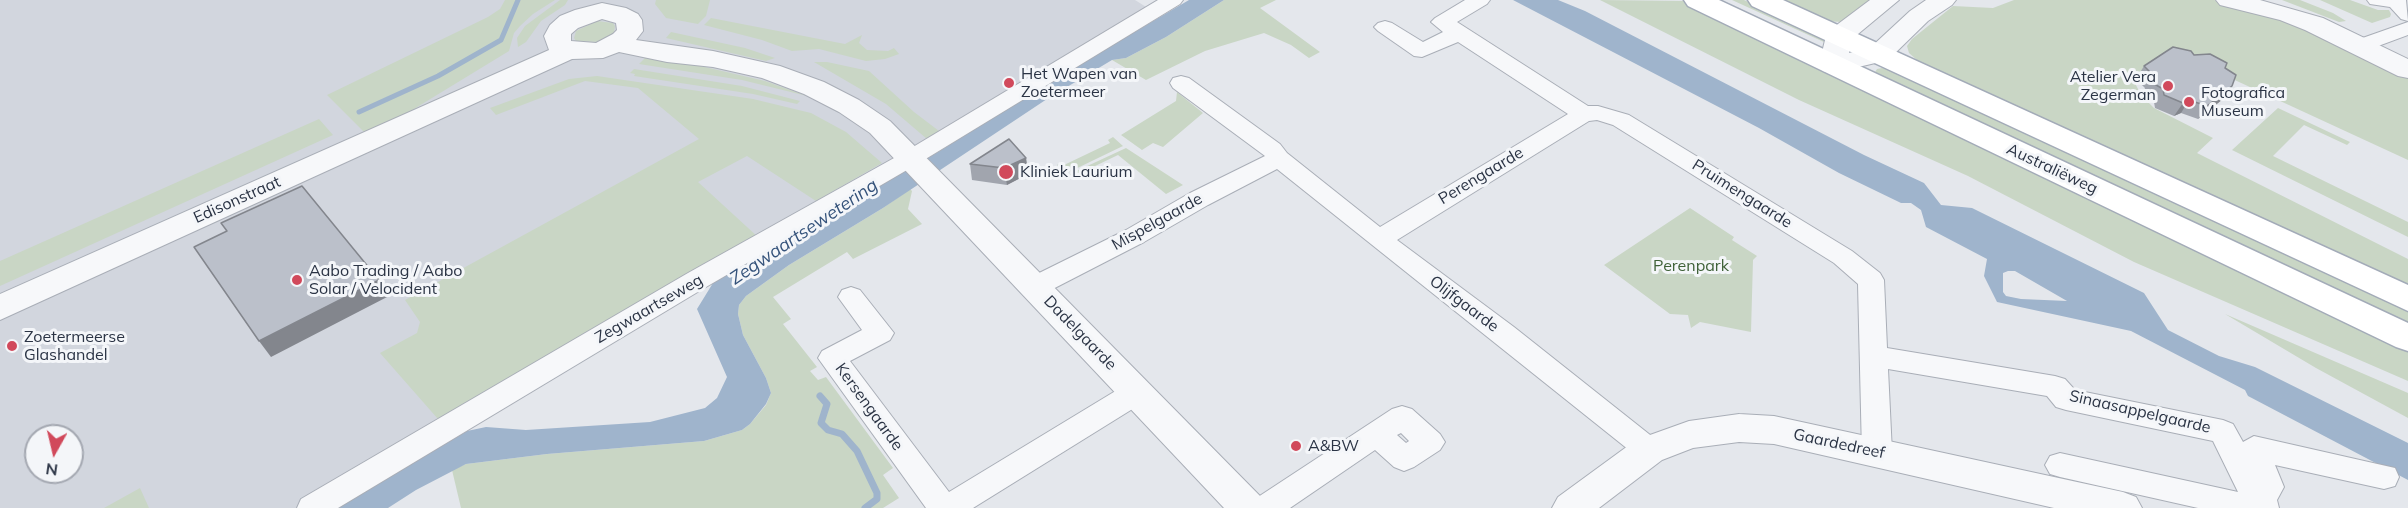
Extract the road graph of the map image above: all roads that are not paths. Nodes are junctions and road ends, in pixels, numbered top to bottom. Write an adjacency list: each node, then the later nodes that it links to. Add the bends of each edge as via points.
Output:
1 (1173, 0): 23 (street, Zegwaartseweg)
2 (1480, 0): 12 (street, Pruimengaarde, via 1442,22)
3 (1697, 0): 16 (main road, Australiëweg)
4 (1761, 0): 16 (main road, Australiëweg)
5 (1886, 0): 16 (street)
6 (1943, 0): 17 (street, via 1919,16)
7 (2229, 0): 14 (street, via 2289,15)
8 (2274, 0): 14 (street, via 2320,16)
9 (601, 7): 13 (street, via 626,17 630,23); 15 (street, via 563,26 559,31)
10 (1384, 27): 12 (street, via 1422,51)
11 (2408, 28): 14 (street)
12 (1459, 33): 21 (street, Pruimengaarde)
13 (623, 37): 15 (street, via 588,52); 23 (street, Dadelgaarde, via 667,54 770,72 814,88 880,127)
14 (2367, 44): 18 (street); 19 (street)
15 (563, 46): 28 (street, Edisonstraat, via 504,81)
16 (1836, 50): 17 (main road, Australiëweg); 29 (main road, Australiëweg)
17 (1879, 54): 27 (main road, Australiëweg)
18 (2408, 63)
19 (2408, 70)
20 (1181, 83): 22 (street, Olijfgaarde)
21 (1584, 114): 24 (street, Perengaarde); 30 (street, Pruimengaarde, via 1598,112 1621,120 1843,257 1871,280)
22 (1280, 158): 24 (street, Olijfgaarde); 25 (street, Mispelgaarde)
23 (919, 166): 25 (street, Dadelgaarde); 38 (street, Zegwaartseweg, via 698,280)
24 (1379, 239): 33 (street, Olijfgaarde)
25 (1036, 286): 31 (street, Dadelgaarde)
26 (851, 297): 39 (street, Kersengaarde, via 880,333 832,358)
27 (2408, 299)
28 (0, 308)
29 (2408, 338)
30 (1875, 356): 34 (street, Pruimengaarde); 37 (street, Sinaasappelgaarde, via 2055,387 2066,399 2223,432)
31 (1137, 392): 40 (street); 41 (street, Dadelgaarde)
32 (1377, 434): 42 (street)
33 (1649, 450): 34 (street, Gaardedreef, via 1689,435 1739,428 1774,430); 43 (street, Gaardedreef)
34 (1877, 453): 36 (street, Gaardedreef)
35 (2384, 477): 37 (street, via 2254,448 2269,487)
36 (2066, 489): 37 (street, Gaardedreef); 44 (street, Gaardedreef)
37 (2260, 505)
38 (312, 508)
39 (943, 508)
40 (948, 508)
41 (1248, 508)
42 (1266, 508)
43 (1571, 508)
44 (2123, 508)

